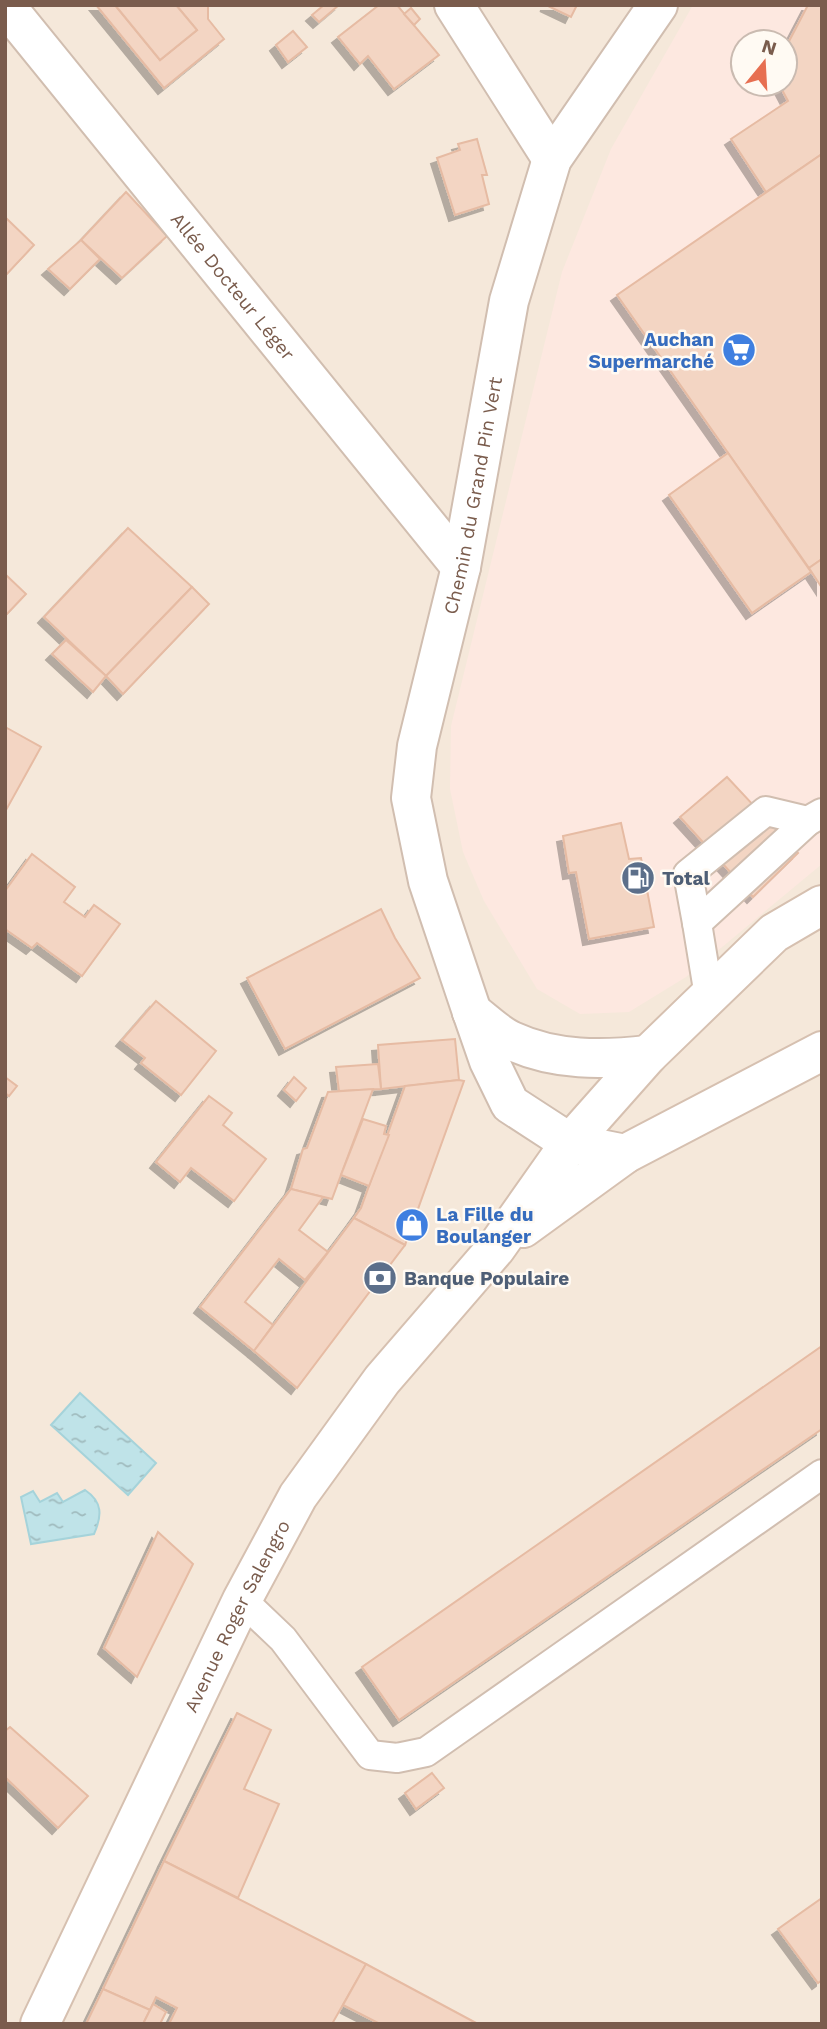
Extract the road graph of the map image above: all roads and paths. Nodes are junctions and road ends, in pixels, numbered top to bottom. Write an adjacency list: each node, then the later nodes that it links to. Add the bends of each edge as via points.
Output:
1 (5, 5): 5 (street, Allée Docteur Léger)
2 (454, 5): 4 (street)
3 (658, 5): 4 (street, Chemin du Grand Pin Vert)
4 (552, 159): 5 (street, Chemin du Grand Pin Vert, via 509,301)
5 (461, 567): 10 (street, Chemin du Grand Pin Vert, via 417,746 411,798 428,881)
6 (815, 817): 8 (lane); 8 (lane, via 766,811 688,874)
7 (822, 905): 9 (street, via 774,933)
8 (697, 923): 9 (lane)
9 (709, 996): 12 (street)
10 (471, 1012): 12 (street, via 512,1041 561,1055 597,1060); 13 (street, Chemin du Grand Pin Vert, via 510,1104)
11 (822, 1051): 14 (street)
12 (648, 1055): 13 (street)
13 (570, 1143): 14 (street); 15 (street)
14 (625, 1154): 15 (street)
15 (496, 1248): 17 (street, Avenue Roger Salengro, via 351,1422 298,1496)
16 (822, 1474): 17 (lane, via 426,1752 397,1758 370,1755 283,1639)
17 (242, 1600): 18 (street, Avenue Roger Salengro)
18 (40, 2024)

